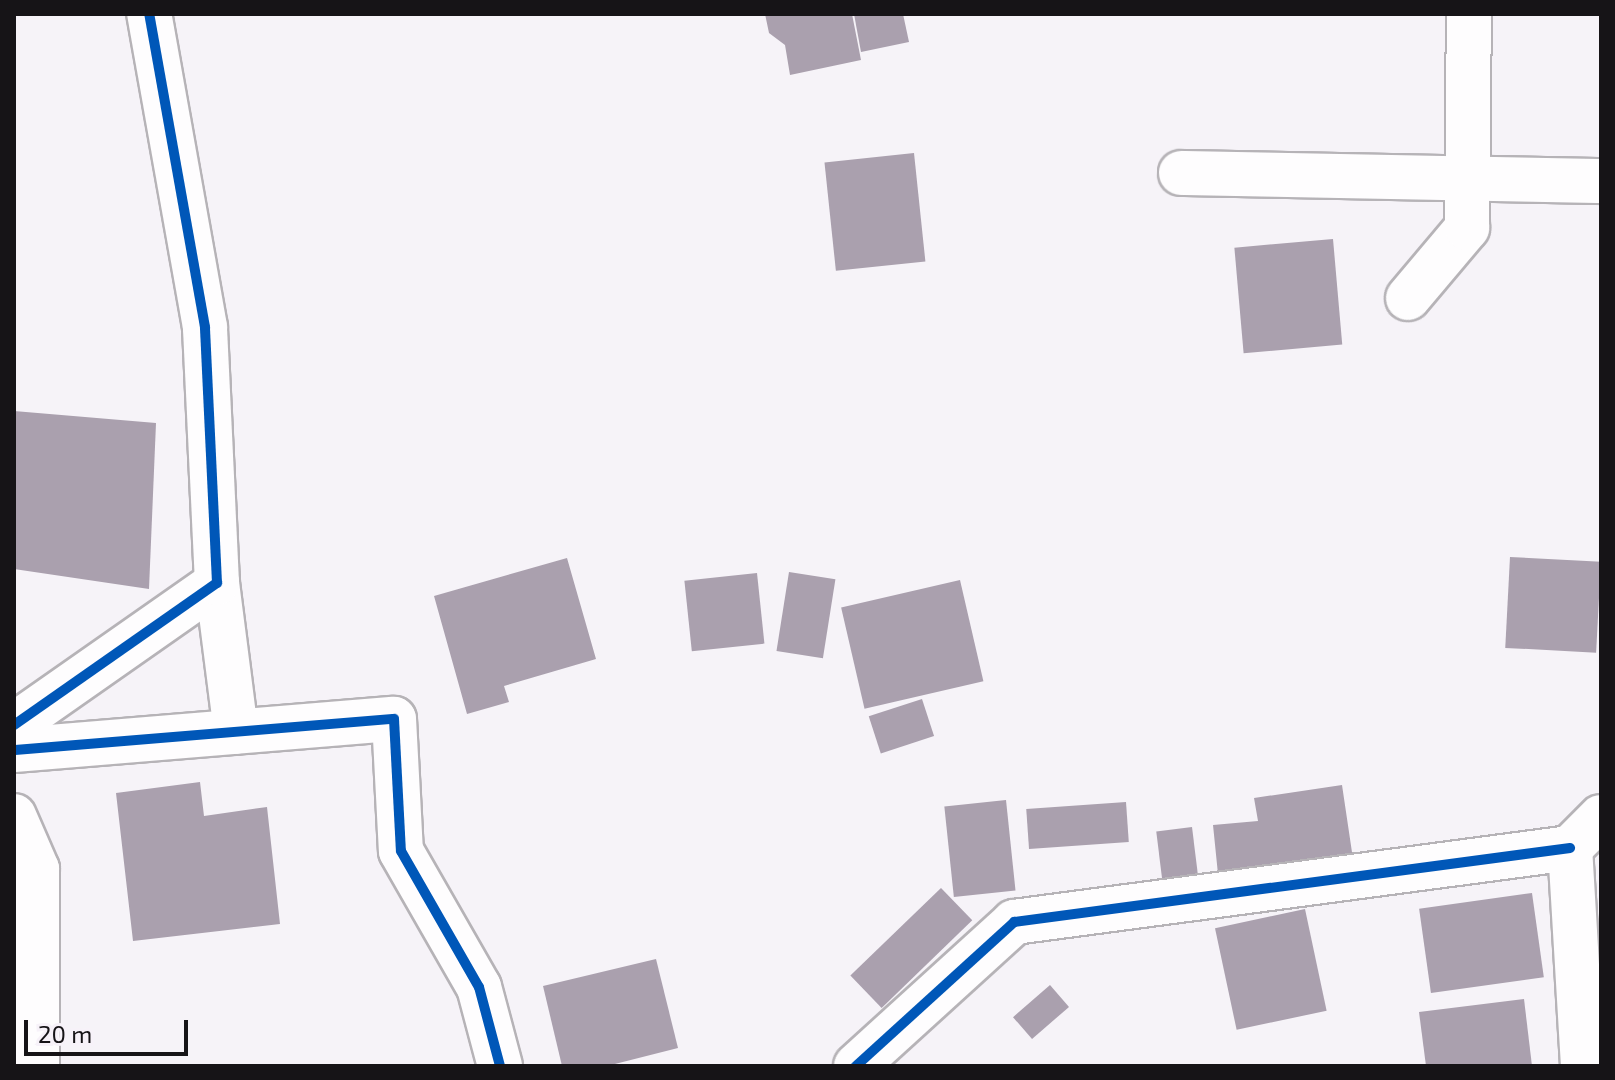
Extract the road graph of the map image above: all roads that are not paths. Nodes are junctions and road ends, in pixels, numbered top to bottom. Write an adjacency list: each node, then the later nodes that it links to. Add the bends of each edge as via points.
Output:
1 (149, 14): 7 (street, via 205,327)
2 (1469, 14): 4 (street)
3 (1181, 173): 4 (street)
4 (1467, 178): 5 (street); 6 (street, via 1467,228)
5 (1601, 181)
6 (1408, 298)
7 (217, 583): 8 (street); 9 (street)
8 (14, 725)
9 (236, 732): 10 (street); 15 (street, via 394,719 401,851 479,987)
10 (14, 750)
11 (14, 816): 14 (street, via 37,869)
12 (1601, 817): 13 (street)
13 (1582, 870): 16 (street, via 1014,922); 17 (street)
14 (37, 1066)
15 (500, 1066)
16 (856, 1066)
17 (1583, 1066)

